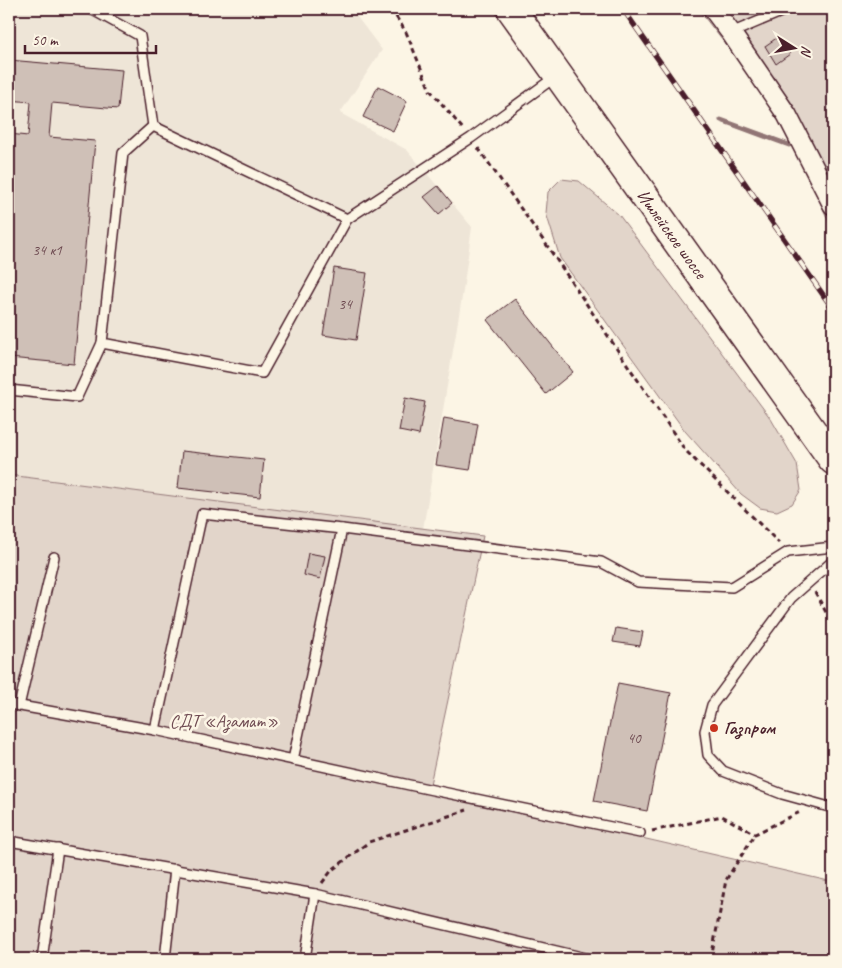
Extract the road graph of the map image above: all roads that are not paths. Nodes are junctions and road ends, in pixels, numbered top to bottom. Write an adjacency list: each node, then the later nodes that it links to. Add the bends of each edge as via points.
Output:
1 (91, 9): 7 (lane, via 140,36)
2 (511, 9): 6 (main road, Ишлейское шоссе)
3 (713, 9): 5 (street)
4 (788, 9): 5 (lane)
5 (731, 32): 8 (street, via 787,115)
6 (558, 75): 9 (lane, via 471,138); 12 (main road, Ишлейское шоссе)
7 (154, 126): 9 (lane); 10 (lane, via 123,153)
8 (833, 205)
9 (347, 219): 10 (lane, via 262,373)
10 (102, 343): 11 (lane, via 77,397)
11 (9, 390)
12 (833, 460)
13 (342, 529): 14 (lane, via 601,562 638,582 732,587 788,552); 19 (lane, via 202,514); 20 (lane)
14 (833, 547)
15 (54, 556): 18 (lane)
16 (833, 560): 21 (lane, via 791,598 712,705 705,731 708,755 723,771 782,794)
17 (9, 704): 18 (lane)
18 (19, 706): 19 (lane)
19 (155, 730): 20 (lane)
20 (293, 760): 22 (lane)
21 (833, 808)
22 (640, 833)
23 (9, 841): 24 (lane)
24 (58, 850): 25 (lane); 28 (lane)
25 (175, 870): 26 (lane); 29 (lane)
26 (315, 894): 27 (lane); 30 (lane)
27 (568, 956): 31 (lane)
28 (42, 959)
29 (165, 959)
30 (305, 959)
31 (590, 959)

